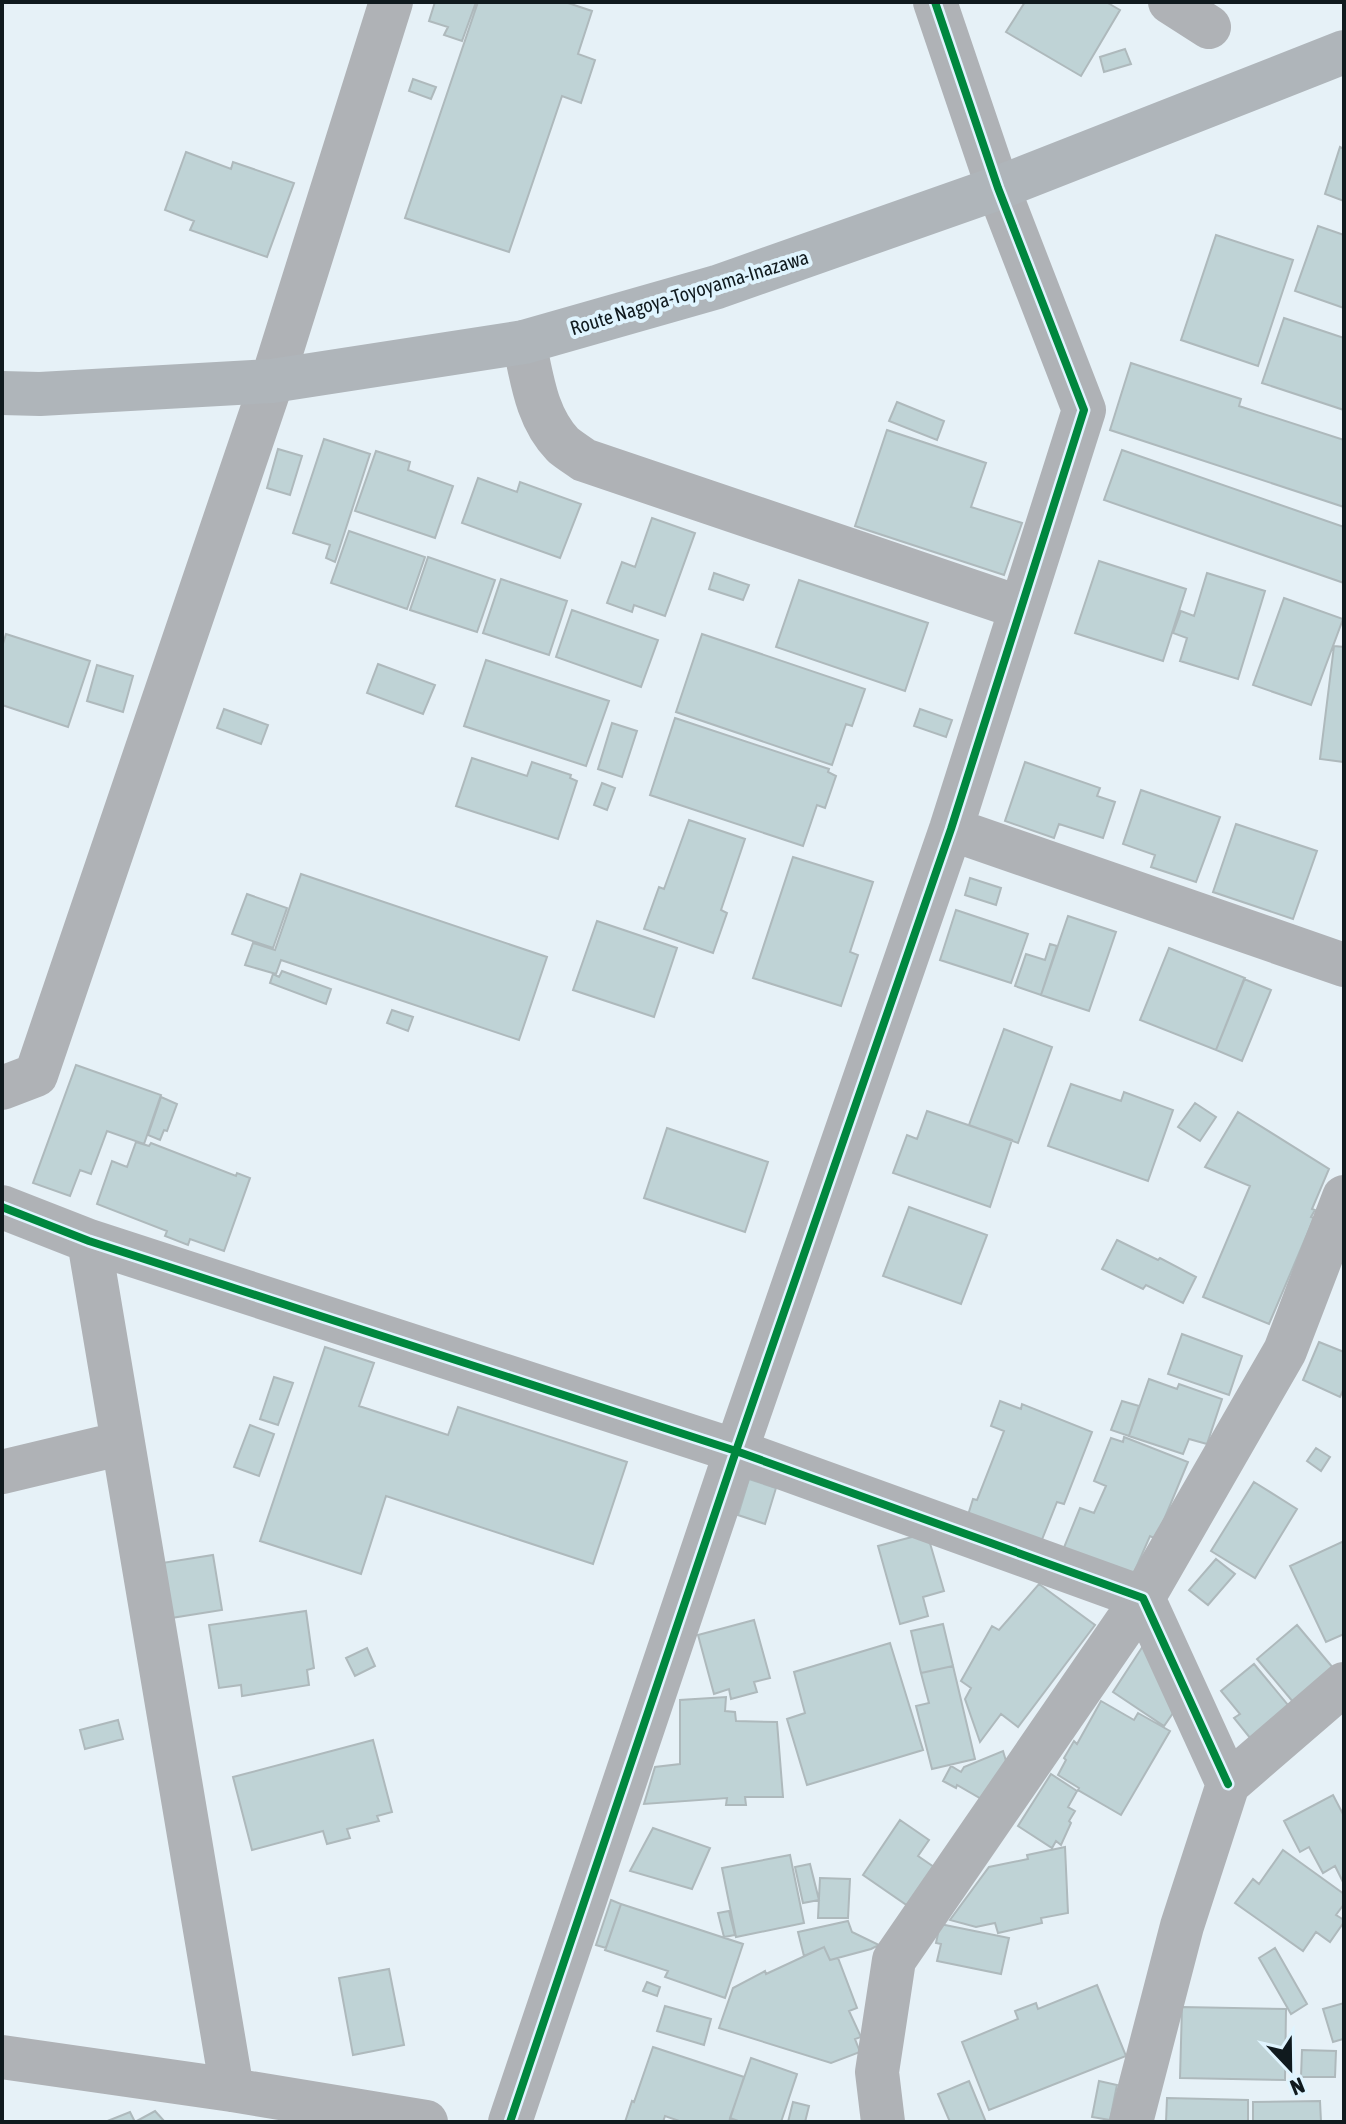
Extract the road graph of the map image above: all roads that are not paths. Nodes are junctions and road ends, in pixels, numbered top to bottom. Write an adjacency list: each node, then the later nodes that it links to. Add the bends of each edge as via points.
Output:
1 (391, 2): 8 (street)
2 (935, 2): 6 (street)
3 (1170, 2): 4 (street)
4 (1209, 27)
5 (1344, 52): 6 (main road, Route Nagoya-Toyoyama-Inazawa)
6 (998, 188): 7 (main road, Route Nagoya-Toyoyama-Inazawa, via 717,287); 10 (street, via 1084,410)
7 (524, 342): 8 (main road, Route Nagoya-Toyoyama-Inazawa); 10 (street, via 536,401 563,445 584,460)
8 (272, 381): 9 (main road, Route Nagoya-Toyoyama-Inazawa); 13 (street, via 36,1075)
9 (2, 393)
10 (1021, 608): 11 (street)
11 (951, 829): 12 (street); 18 (street)
12 (1344, 965)
13 (2, 1088)
14 (1344, 1197): 20 (street, via 1285,1351)
15 (2, 1207): 16 (street)
16 (89, 1241): 17 (street); 18 (street)
17 (123, 1443): 19 (street); 24 (street)
18 (736, 1451): 20 (street); 26 (street)
19 (2, 1472)
20 (1143, 1598): 22 (street); 27 (street, via 894,1960 877,2072)
21 (1344, 1684): 22 (street)
22 (1228, 1784): 28 (street, via 1182,1926)
23 (2, 2057): 24 (street)
24 (232, 2090): 25 (street)
25 (426, 2122)
26 (510, 2122)
27 (883, 2122)
28 (1131, 2122)

